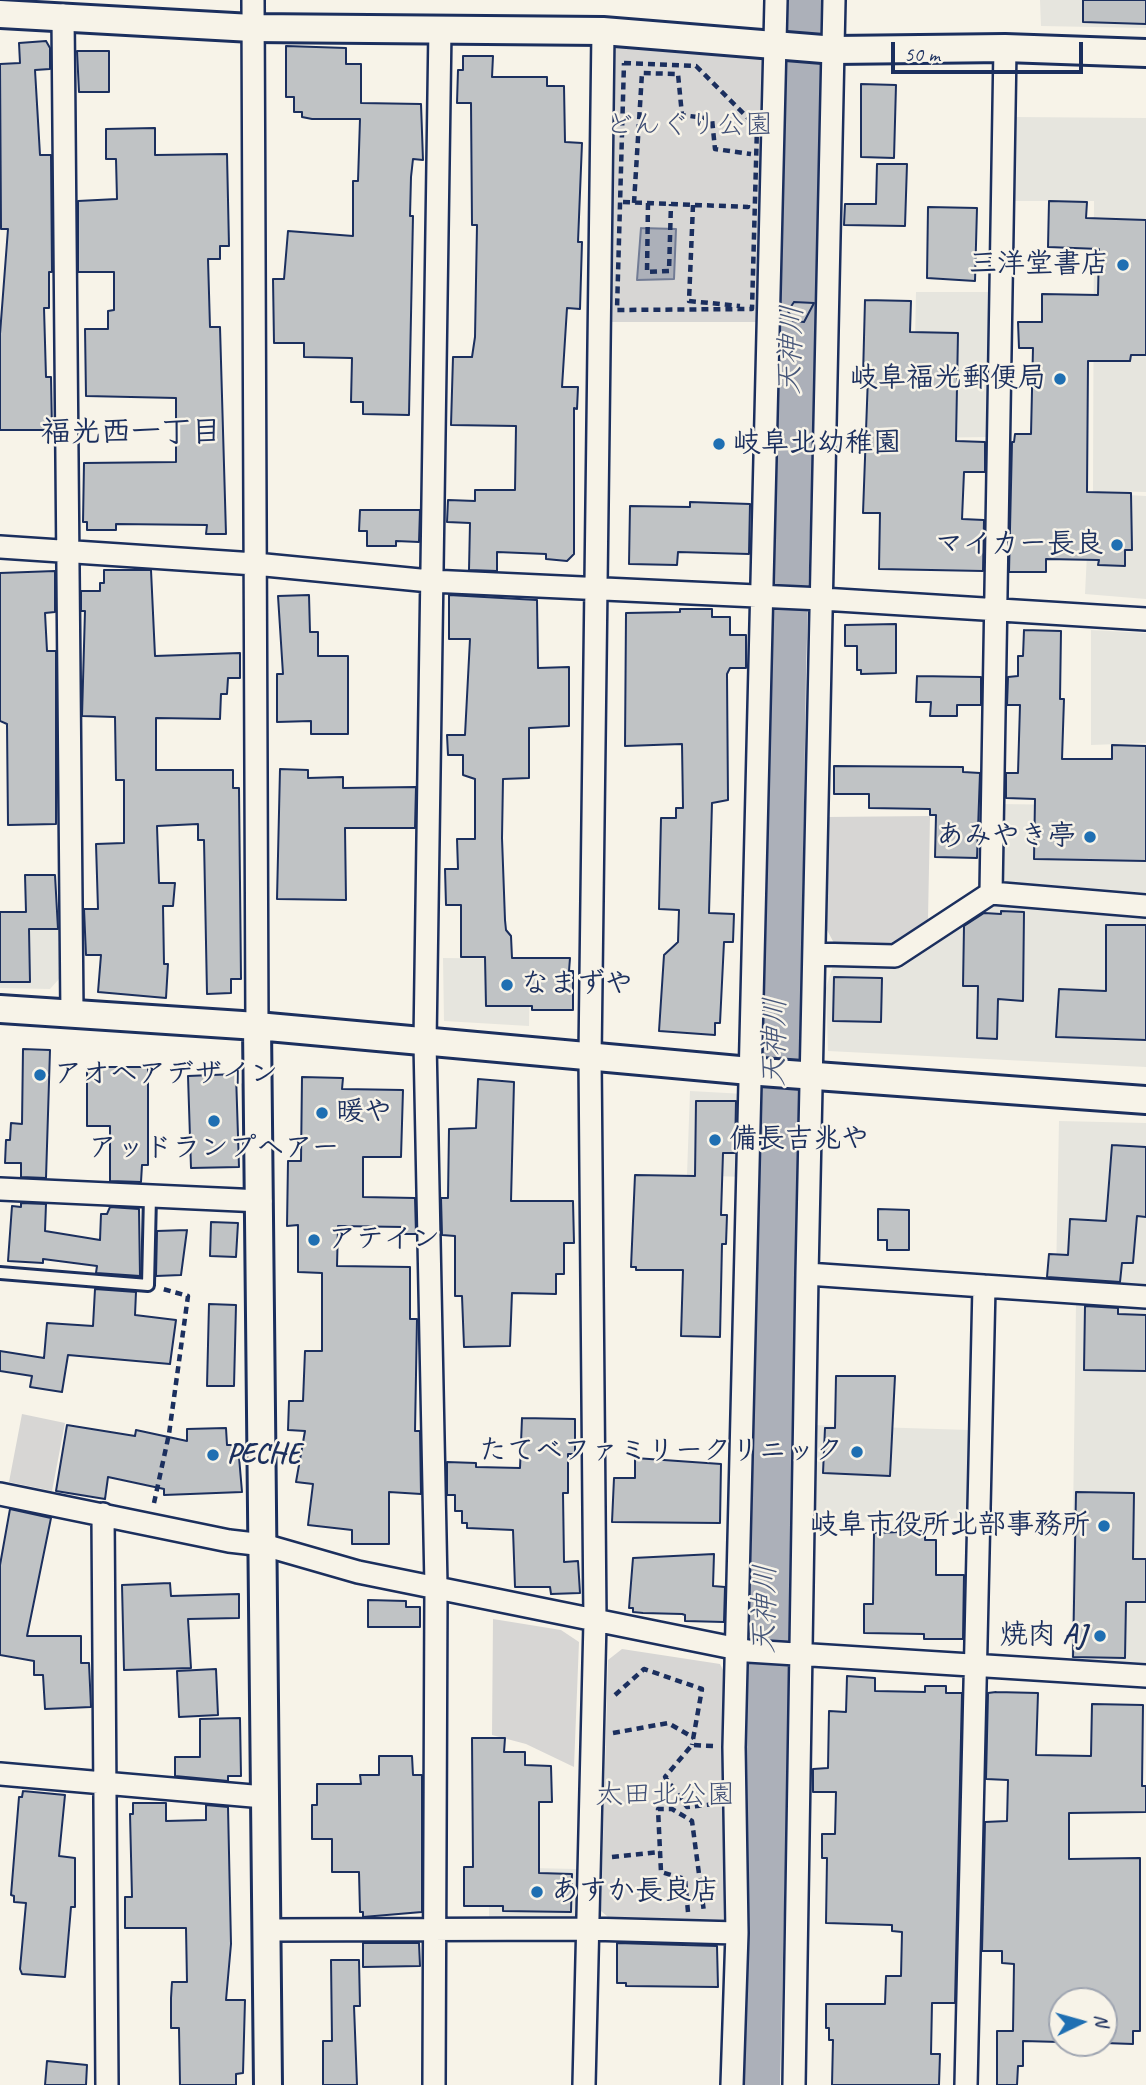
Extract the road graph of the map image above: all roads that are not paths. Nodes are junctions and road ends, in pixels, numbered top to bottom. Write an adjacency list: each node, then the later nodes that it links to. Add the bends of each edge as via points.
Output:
1 (253, 0): 6 (street)
2 (776, 0): 9 (street)
3 (834, 0): 11 (street)
4 (0, 14): 5 (street)
5 (63, 15): 6 (street); 14 (street)
6 (252, 28): 7 (street); 15 (street)
7 (440, 28): 8 (street); 16 (street)
8 (603, 31): 9 (street); 17 (street, via 610,202)
9 (776, 47): 11 (street); 18 (street)
10 (1005, 48): 11 (street); 12 (street); 20 (street)
11 (835, 50): 19 (street)
12 (1146, 53)
13 (0, 547): 14 (street)
14 (68, 552): 15 (street); 26 (street)
15 (255, 564): 16 (street); 27 (street)
16 (430, 581): 17 (street); 28 (street)
17 (598, 590): 18 (street); 29 (street)
18 (766, 597): 19 (street); 30 (street)
19 (818, 599): 20 (street); 24 (street)
20 (996, 612): 21 (street); 22 (street)
21 (1146, 619)
22 (991, 893): 23 (street); 24 (street, via 895,957)
23 (1146, 906)
24 (814, 954): 31 (street)
25 (0, 1009): 26 (street)
26 (72, 1014): 27 (street)
27 (257, 1026): 28 (street); 35 (street)
28 (425, 1042): 29 (street); 43 (street)
29 (590, 1057): 30 (street); 44 (street)
30 (757, 1072): 31 (street); 45 (street)
31 (809, 1076): 32 (street); 37 (street)
32 (1146, 1100)
33 (0, 1189): 34 (street)
34 (150, 1196): 35 (street); 36 (lane, via 148,1285)
35 (261, 1201): 42 (street)
36 (0, 1273)
37 (807, 1275): 38 (street); 46 (street)
38 (984, 1286): 39 (street); 47 (street)
39 (1146, 1297)
40 (0, 1494): 41 (street)
41 (103, 1514): 42 (street); 50 (street)
42 (264, 1545): 43 (street, via 358,1572); 51 (street)
43 (436, 1586): 44 (street); 53 (street)
44 (595, 1621): 45 (street); 54 (street)
45 (743, 1651): 46 (street); 52 (street, via 734,1747)
46 (798, 1655): 47 (street); 61 (street)
47 (975, 1666): 48 (street); 62 (street)
48 (1146, 1676)
49 (0, 1774): 50 (street)
50 (106, 1784): 51 (street); 56 (street)
51 (264, 1797): 55 (street)
52 (736, 1924): 54 (street); 60 (street)
53 (435, 1929): 54 (street); 55 (street); 58 (street)
54 (587, 1929): 59 (street)
55 (266, 1930): 57 (street)
56 (107, 2085)
57 (268, 2085)
58 (434, 2085)
59 (584, 2085)
60 (732, 2085)
61 (794, 2085)
62 (966, 2085)

